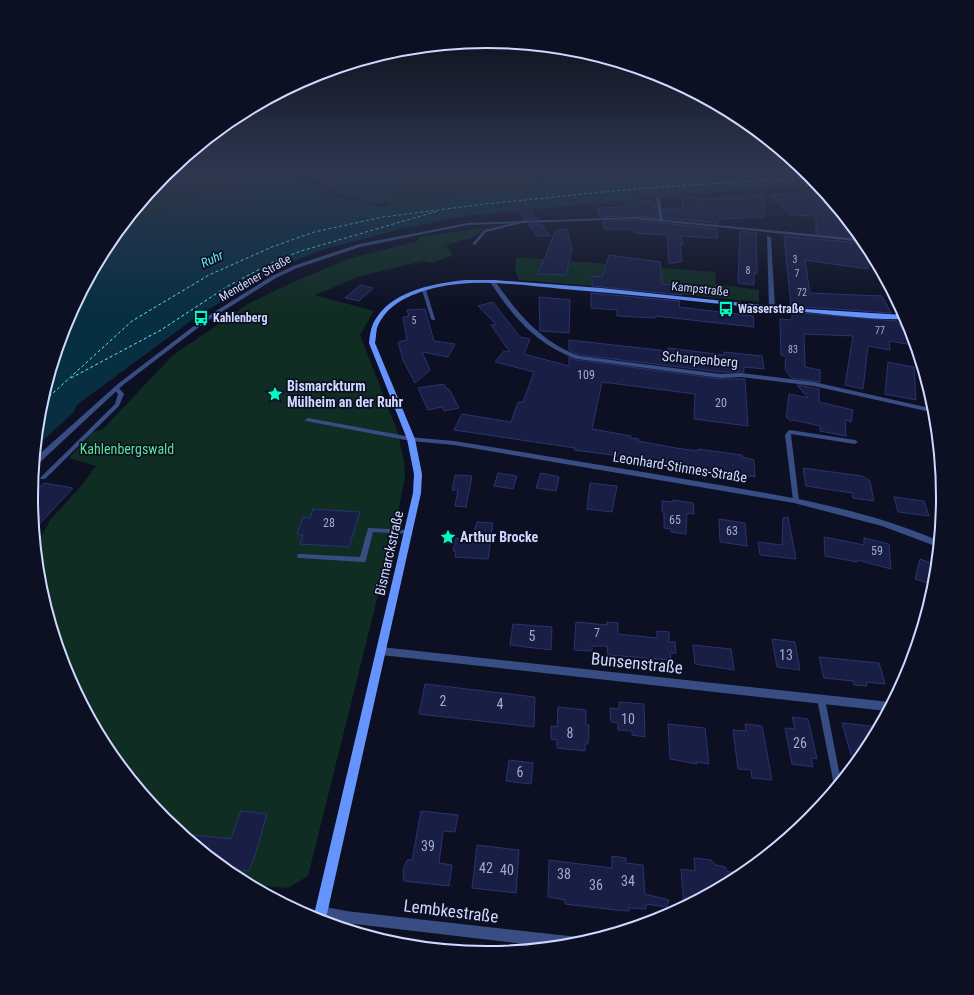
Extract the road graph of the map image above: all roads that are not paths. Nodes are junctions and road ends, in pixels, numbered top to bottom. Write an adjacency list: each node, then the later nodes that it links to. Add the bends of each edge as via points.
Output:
1 (620, 218): 4 (street, Mendener Straße)
2 (641, 218): 3 (street, Mendener Straße)
3 (661, 220): 6 (street, Mendener Straße)
4 (525, 221): 7 (lane, via 485,231); 13 (street, Mendener Straße, via 449,227 359,246 295,267 274,277 205,320)
5 (769, 237): 10 (street)
6 (854, 240)
7 (474, 244)
8 (493, 282): 9 (main road, Bismarckstraße, via 460,282); 10 (main road, Kampstraße, via 666,296); 14 (street, Scharpenberg, via 527,326 547,343 578,358 721,376 741,375 814,384)
9 (424, 290): 12 (lane); 16 (main road, Bismarckstraße, via 399,300 386,309 376,320 372,331 372,343)
10 (772, 308): 11 (main road, Kampstraße)
11 (898, 317)
12 (433, 319)
13 (116, 388): 18 (street, Mendener Straße); 19 (lane, via 120,394 117,405)
14 (927, 409)
15 (308, 420): 16 (lane)
16 (411, 439): 20 (street, Leonhard-Stinnes-Straße, via 454,443); 21 (main road, Bismarckstraße, via 418,474)
17 (855, 442): 20 (lane, via 790,432 788,435)
18 (40, 457)
19 (43, 478)
20 (796, 500): 22 (street, Leonhard-Stinnes-Straße, via 844,510 914,532)
21 (409, 532): 23 (lane, via 370,530 363,560); 24 (main road, Bismarckstraße)
22 (933, 542)
23 (300, 556)
24 (380, 651): 25 (street, Bunsenstraße); 28 (main road, Bismarckstraße)
25 (821, 699): 26 (street, Bunsenstraße); 27 (lane)
26 (884, 706)
27 (837, 779)
28 (320, 914)
29 (326, 916): 30 (street, Lembkestraße)
30 (555, 941)

